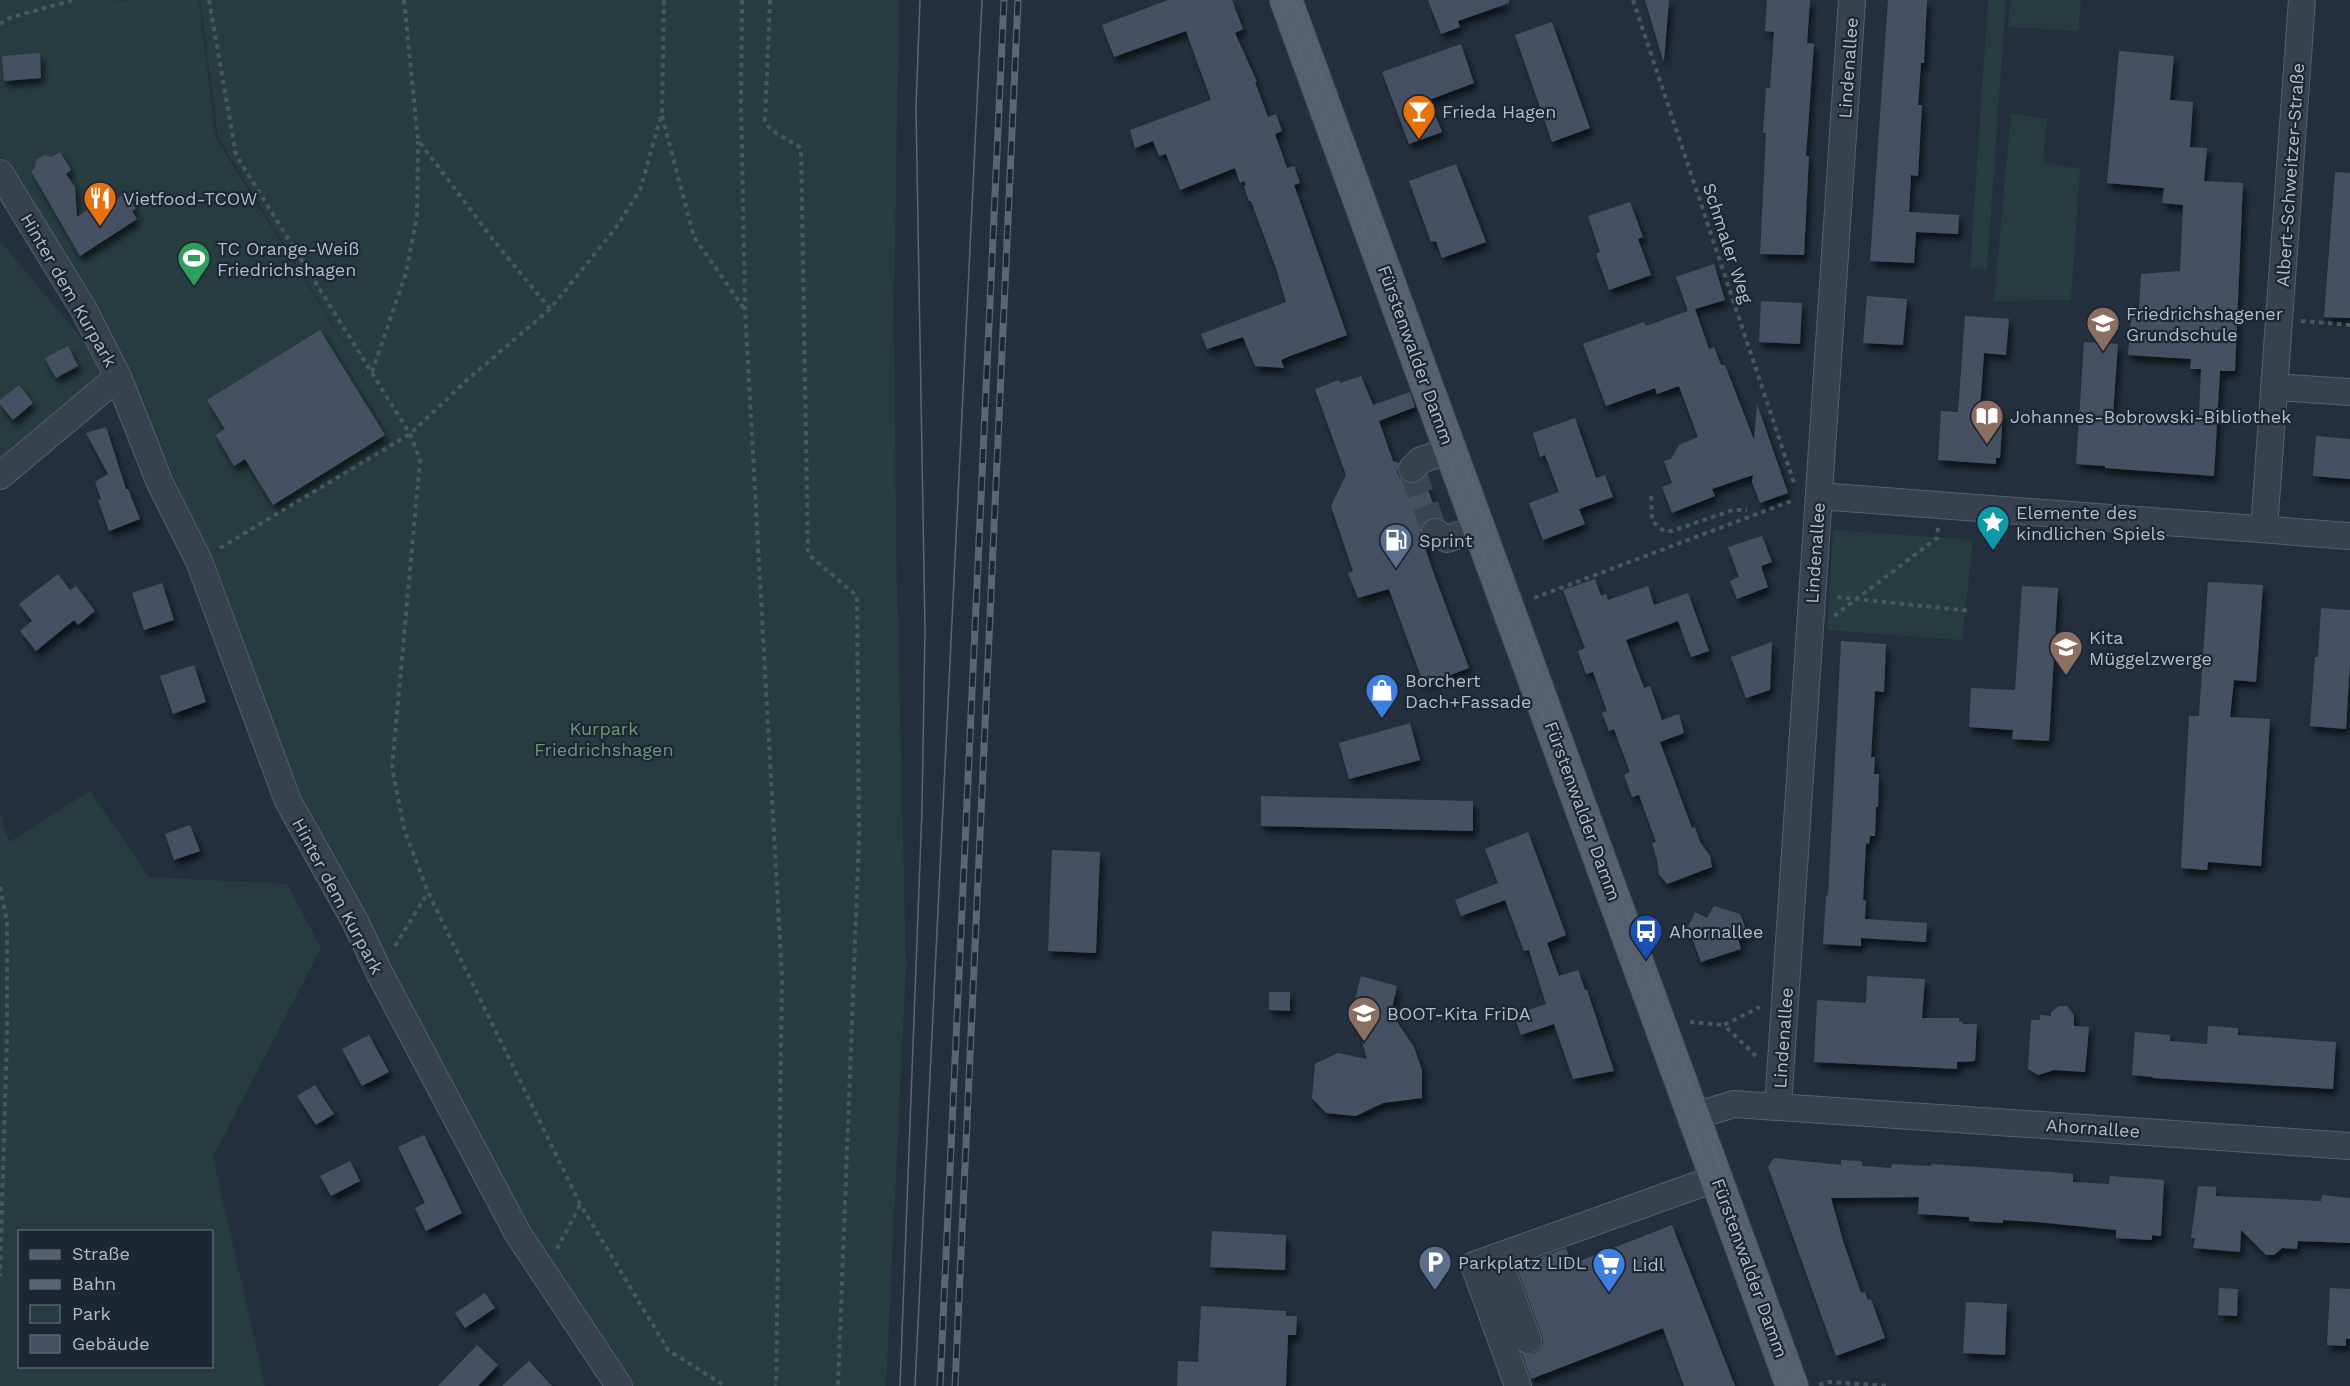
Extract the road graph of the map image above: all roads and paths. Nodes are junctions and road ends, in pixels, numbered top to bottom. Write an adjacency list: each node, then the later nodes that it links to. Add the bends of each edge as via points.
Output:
1 (73, 0): 11 (path)
2 (209, 0): 19 (path, via 236,155)
3 (404, 0): 13 (path)
4 (664, 0): 12 (path)
5 (742, 0): 16 (path)
6 (770, 0): 61 (path, via 765,121 771,130 801,148 808,554 857,596 859,839)
7 (1286, 0): 24 (main road, Fürstenwalder Damm)
8 (1633, 0): 27 (path, Schmaler Weg)
9 (1852, 0): 28 (street, Lindenallee)
10 (2302, 0): 17 (street, Albert-Schweitzer-Straße)
11 (0, 24)
12 (662, 113): 15 (path, via 640,190 615,229); 16 (path, via 694,237)
13 (418, 140): 15 (path); 19 (path, via 417,216 406,273)
14 (0, 173): 20 (street, Hinter dem Kurpark, via 84,310)
15 (550, 309): 23 (path)
16 (745, 310): 60 (path, via 782,978)
17 (2280, 319): 18 (path); 21 (street, Albert-Schweitzer-Straße)
18 (2350, 325)
19 (372, 372): 23 (path)
20 (118, 377): 26 (street, Hinter dem Kurpark); 36 (street, Hinter dem Kurpark, via 160,483)
21 (2274, 387): 22 (street); 33 (street, Albert-Schweitzer-Straße)
22 (2350, 392)
23 (410, 434): 36 (path); 42 (path, via 420,460 392,768 405,832)
24 (1451, 450): 25 (street, via 1421,460); 32 (main road, Fürstenwalder Damm)
25 (1412, 469)
26 (0, 476)
27 (1794, 483)
28 (1808, 495): 30 (street); 38 (path); 39 (street, Lindenallee)
29 (1651, 496): 31 (path, via 1652,521 1664,531 1733,510)
30 (1940, 505): 33 (street); 37 (path, via 1936,538)
31 (1747, 510)
32 (1480, 528): 34 (street, via 1447,539); 38 (main road, Fürstenwalder Damm)
33 (2264, 529): 35 (street)
34 (1435, 532)
35 (2350, 536)
36 (199, 561): 43 (street, Hinter dem Kurpark, via 288,801)
37 (1858, 598): 39 (path); 39 (path, via 1828,621); 40 (path)
38 (1509, 607): 49 (main road, Fürstenwalder Damm)
39 (1812, 609): 48 (street, Lindenallee)
40 (1971, 611)
41 (0, 887): 55 (path, via 7,922 7,1036)
42 (428, 892): 43 (path); 52 (path)
43 (379, 972): 54 (street, Hinter dem Kurpark, via 518,1234)
44 (1768, 1004): 46 (path)
45 (1690, 1022): 46 (path)
46 (1724, 1024): 47 (path)
47 (1757, 1057)
48 (1778, 1106): 49 (street, Ahornallee, via 1734,1104); 50 (street, Ahornallee)
49 (1695, 1116): 51 (main road, Fürstenwalder Damm)
50 (2350, 1146)
51 (1717, 1178): 53 (street); 57 (main road, Fürstenwalder Damm)
52 (580, 1204): 54 (path); 59 (path, via 668,1350)
53 (1497, 1257): 56 (street); 62 (street, via 1474,1265)
54 (544, 1273): 58 (street, Hinter dem Kurpark)
55 (0, 1276)
56 (1528, 1340)
57 (1806, 1385): 63 (path, via 1828,1382)
58 (619, 1386)
59 (725, 1386)
60 (776, 1386)
61 (838, 1386)
62 (1518, 1386)
63 (1889, 1386)

